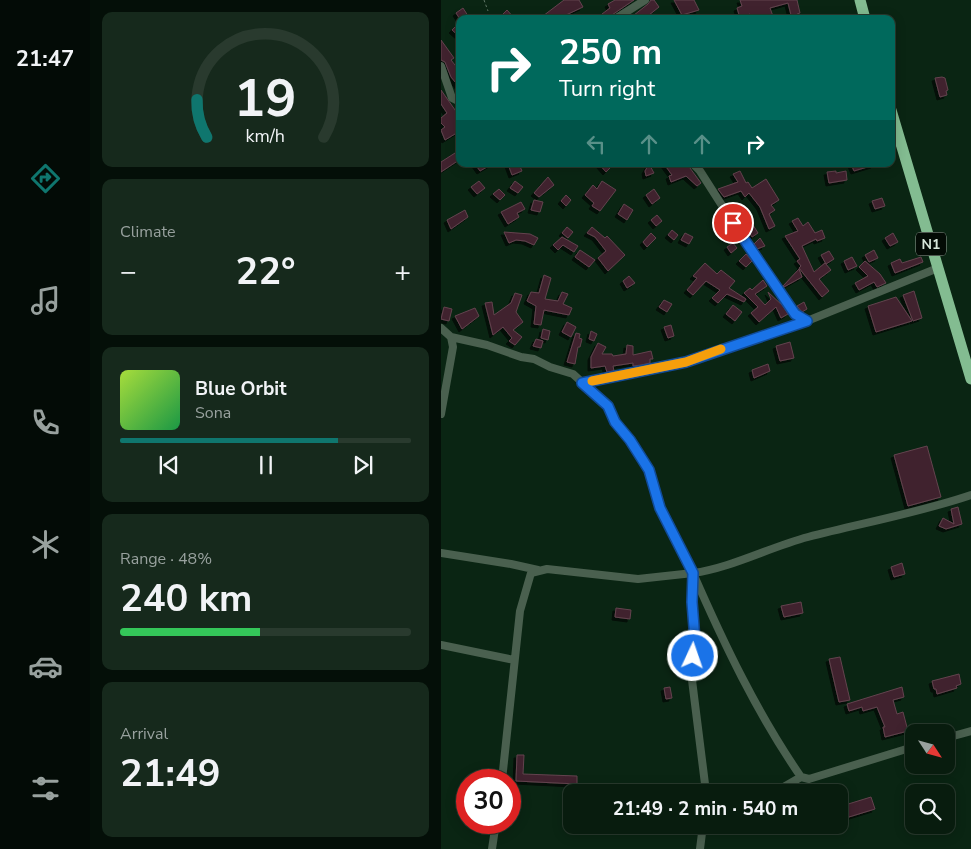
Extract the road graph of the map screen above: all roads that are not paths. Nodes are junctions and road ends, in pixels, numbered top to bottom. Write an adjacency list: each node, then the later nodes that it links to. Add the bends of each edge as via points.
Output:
1 (645, 0): 3 (street)
2 (860, 0): 5 (highway)
3 (633, 3): 4 (street)
4 (620, 15)
5 (864, 15)
6 (441, 66): 7 (street, via 452,98)
7 (456, 100)
8 (895, 123): 10 (highway, N1)
9 (696, 167): 11 (street, via 795,314)
10 (938, 268): 11 (street); 14 (highway, N1)
11 (807, 321): 15 (street, via 686,362)
12 (441, 328): 13 (street)
13 (451, 337): 15 (street, via 534,359 573,374); 16 (street, via 453,347)
14 (971, 379)
15 (582, 383): 20 (street, via 608,406 615,422 649,470 660,508)
16 (441, 414)
17 (971, 495): 20 (street, via 808,537 715,570)
18 (441, 553): 19 (street)
19 (538, 570): 20 (street, via 638,579); 22 (street, via 529,578 520,612)
20 (693, 573): 27 (street, via 753,700); 28 (street, via 695,640 691,672)
21 (441, 645): 22 (street)
22 (514, 660): 26 (street)
23 (971, 731): 24 (street)
24 (955, 735)
25 (905, 750): 27 (street, via 809,780)
26 (503, 769)
27 (801, 777): 29 (street)
28 (705, 784)
29 (789, 784)
30 (494, 834): 32 (street)
31 (702, 834): 33 (street)
32 (492, 849)
33 (700, 849)

